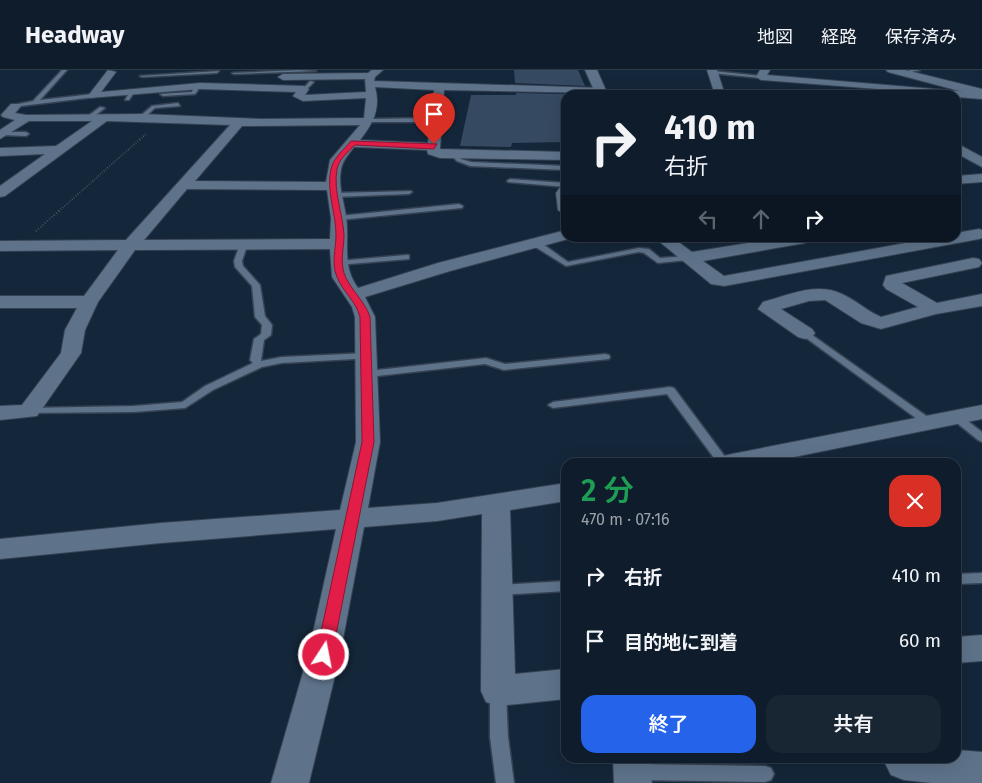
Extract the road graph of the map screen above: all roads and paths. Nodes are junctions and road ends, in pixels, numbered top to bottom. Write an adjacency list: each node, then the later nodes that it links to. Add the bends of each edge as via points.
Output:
1 (65, 70): 29 (lane)
2 (591, 70): 19 (street)
3 (918, 70): 7 (lane)
4 (713, 71): 9 (lane); 20 (street)
5 (111, 72): 15 (street)
6 (314, 72): 8 (lane)
7 (894, 72): 26 (street)
8 (233, 73): 13 (street); 16 (street)
9 (763, 74): 14 (street)
10 (147, 76): 12 (street); 15 (street); 16 (lane, via 217,72)
11 (482, 76): 18 (street)
12 (181, 79)
13 (372, 81): 16 (street, via 298,96 308,85); 17 (street); 39 (street)
14 (823, 83): 21 (street); 22 (street)
15 (103, 84): 27 (street)
16 (200, 85): 24 (lane, via 193,93); 27 (street, via 130,95)
17 (438, 88): 18 (street); 38 (street)
18 (486, 90): 23 (street)
19 (600, 90)
20 (719, 90)
21 (821, 90)
22 (892, 90)
23 (561, 92)
24 (163, 94)
25 (961, 94): 26 (street)
26 (982, 94)
27 (93, 96): 28 (lane)
28 (67, 99): 29 (lane); 30 (lane)
29 (35, 102): 32 (lane)
30 (61, 104)
31 (178, 105): 35 (lane, via 154,107)
32 (15, 106): 33 (street); 36 (street, via 7,115)
33 (0, 107)
34 (104, 112): 35 (street); 36 (street, via 90,117); 46 (street)
35 (142, 117): 37 (street)
36 (26, 118): 41 (street)
37 (163, 118): 40 (street); 74 (path)
38 (436, 120): 39 (lane); 44 (street)
39 (369, 121): 40 (street); 43 (street)
40 (239, 122): 55 (street)
41 (2, 134): 42 (lane)
42 (26, 134)
43 (353, 143): 44 (street); 57 (street, via 337,160)
44 (434, 147): 48 (street, via 433,151 440,154)
45 (961, 149): 50 (street)
46 (60, 150): 47 (street); 59 (street)
47 (0, 152)
48 (452, 154): 49 (street); 51 (lane, via 470,164)
49 (561, 156)
50 (982, 163)
51 (561, 168)
52 (982, 178): 53 (street)
53 (961, 180)
54 (510, 181): 56 (lane)
55 (183, 185): 57 (street); 76 (street)
56 (561, 185)
57 (334, 190): 58 (lane); 61 (street)
58 (409, 192)
59 (0, 193)
60 (459, 206): 61 (lane)
61 (339, 218): 71 (street)
62 (961, 223): 63 (street)
63 (980, 235): 65 (street)
64 (561, 236): 72 (street)
65 (961, 237)
66 (668, 242): 78 (street)
67 (781, 242): 78 (street)
68 (802, 242): 80 (street)
69 (919, 242): 80 (street)
70 (925, 242): 81 (street)
71 (339, 244): 75 (street); 79 (street)
72 (536, 244): 78 (lane, via 566,264 639,250 646,251 658,262); 82 (street)
73 (0, 246): 74 (street)
74 (20, 246): 76 (street)
75 (243, 246): 76 (street); 89 (lane, via 239,266 256,285 260,317 267,325 266,335 259,339 255,360)
76 (129, 247): 85 (street)
77 (406, 257): 79 (lane, via 386,262)
78 (688, 258): 80 (street, via 716,280 724,281)
79 (338, 263): 82 (street, via 341,277)
80 (827, 263)
81 (978, 266): 86 (street, via 892,280 892,285)
82 (353, 295): 90 (street, via 365,317)
83 (982, 300): 86 (street)
84 (0, 302): 85 (street)
85 (89, 302): 94 (street, via 75,330 71,353)
86 (934, 309): 87 (street, via 881,323 873,322 832,296 820,294 770,306 768,309)
87 (805, 333): 98 (lane)
88 (605, 357): 90 (lane, via 572,355 504,367 481,356)
89 (259, 364): 90 (lane, via 282,360); 94 (lane, via 209,388 185,405)
90 (368, 365): 104 (street, via 368,442)
91 (585, 390): 92 (lane)
92 (591, 400): 93 (lane); 100 (lane, via 670,390)
93 (553, 405)
94 (29, 411): 96 (street)
95 (982, 412): 97 (street)
96 (0, 413)
97 (956, 417): 98 (street); 99 (lane)
98 (928, 422): 101 (street)
99 (982, 438)
100 (720, 458)
101 (789, 458)
102 (561, 493): 103 (street)
103 (496, 504): 104 (street); 109 (street)
104 (352, 520): 105 (street, via 161,533); 118 (street, via 324,655)
105 (0, 549)
106 (982, 578): 107 (lane)
107 (961, 579)
108 (561, 586): 109 (lane)
109 (497, 590): 113 (street)
110 (982, 648): 111 (street)
111 (961, 650)
112 (561, 685): 113 (street)
113 (498, 691): 119 (lane)
114 (982, 770): 116 (street)
115 (632, 771): 117 (lane)
116 (928, 771)
117 (765, 774)
118 (290, 783)
119 (505, 783)

